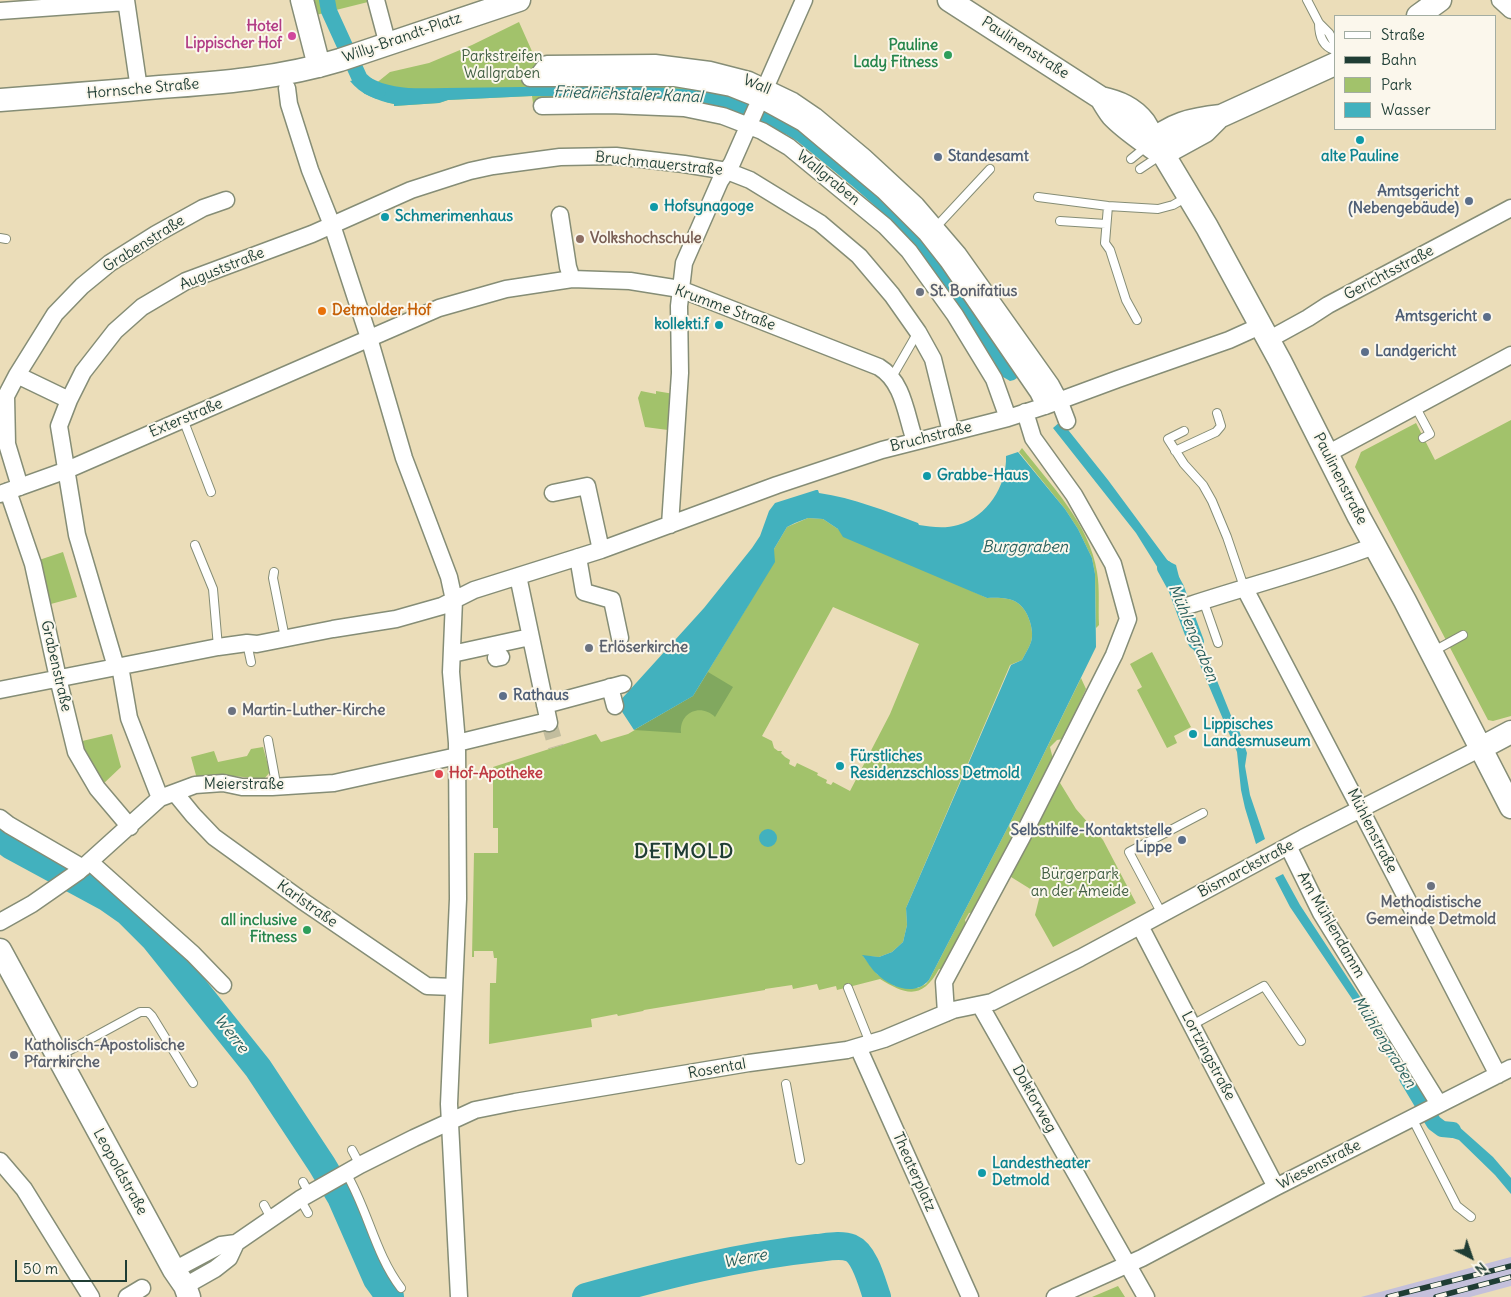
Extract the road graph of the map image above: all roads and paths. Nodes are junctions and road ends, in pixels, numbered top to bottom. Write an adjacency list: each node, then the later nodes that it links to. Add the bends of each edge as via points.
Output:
1 (302, 0): 16 (main road)
2 (376, 0): 14 (street)
3 (518, 0): 14 (main road, Willy-Brandt-Platz)
4 (804, 0): 20 (street)
5 (1307, 0): 13 (lane)
6 (1440, 0): 12 (main road)
7 (1500, 0): 10 (street)
8 (126, 1): 11 (street); 19 (street)
9 (961, 3): 24 (main road, Paulinenstraße, via 1101,98 1124,104 1140,116)
10 (1511, 10)
11 (0, 11)
12 (1419, 15)
13 (1334, 42)
14 (388, 44): 16 (main road, Willy-Brandt-Platz)
15 (1334, 56): 24 (main road, via 1221,116 1180,124)
16 (339, 60): 18 (main road, Willy-Brandt-Platz)
17 (532, 78): 20 (street, Wall, via 547,64 655,63 710,70 749,80)
18 (286, 81): 19 (main road, Hornsche Straße); 37 (street, via 289,104 310,170)
19 (139, 89): 21 (main road, Hornsche Straße)
20 (761, 97): 23 (street); 38 (street, Wall, via 793,102 815,116 916,205)
21 (0, 100)
22 (542, 106): 23 (street, Wallgraben, via 610,104 684,108)
23 (750, 123): 28 (street); 54 (street, Wallgraben, via 789,147 885,226 908,251 955,315 994,379)
24 (1155, 146): 25 (lane); 27 (lane); 29 (main road, Paulinenstraße)
25 (1131, 159)
26 (990, 169): 38 (lane)
27 (1140, 169)
28 (726, 171): 37 (street, Bruchmauerstraße, via 616,156 560,157 493,166 410,190); 40 (street, via 684,263); 42 (street, Bruchmauerstraße, via 750,180 820,223 842,241 881,282)
29 (1188, 196): 32 (lane, via 1158,209); 43 (main road, Paulinenstraße)
30 (1038, 197): 32 (lane)
31 (226, 200): 46 (street, Grabenstraße, via 203,208 156,234 110,263 82,286 57,312)
32 (1108, 206): 36 (lane)
33 (1511, 208): 43 (street, Gerichtsstraße, via 1308,318)
34 (560, 215): 39 (street)
35 (1060, 222): 36 (lane)
36 (1106, 224): 41 (lane, via 1105,243)
37 (332, 225): 44 (street); 48 (street, Auguststraße, via 186,282 142,307 115,331 100,350 83,372)
38 (931, 230): 49 (street, Wall, via 973,274 1051,385)
39 (572, 279): 40 (street, Krumme Straße, via 630,281); 44 (street, Krumme Straße, via 506,289 439,308)
40 (680, 289): 47 (street, Krumme Straße, via 879,367); 66 (street, via 680,373)
41 (1136, 320)
42 (918, 332): 47 (lane); 56 (street, Bruchmauerstraße, via 932,359)
43 (1264, 333): 49 (street, Bruchstraße, via 1229,340); 61 (main road, Paulinenstraße)
44 (369, 338): 53 (street, Exterstraße); 74 (street, via 404,458 449,577)
45 (1511, 354): 50 (street)
46 (17, 375): 48 (street); 63 (street, Grabenstraße, via 6,396)
47 (892, 377): 59 (street)
48 (69, 400): 62 (street, Auguststraße, via 59,426)
49 (1052, 403): 51 (street, Bruchstraße); 55 (street, Wall)
50 (1415, 406): 58 (lane, via 1430,434); 61 (street)
51 (1025, 412): 54 (street, Bruchstraße); 112 (street, via 1033,438 1074,495 1113,564 1128,619 1114,655 1059,764 944,982)
52 (1218, 413): 60 (lane, via 1221,426 1216,432)
53 (183, 419): 62 (street, Exterstraße); 64 (lane)
54 (1004, 419): 56 (street, Bruchstraße)
55 (1066, 421)
56 (949, 424): 59 (street, Bruchstraße)
57 (1184, 432): 60 (lane, via 1168,439)
58 (1423, 438)
59 (915, 441): 66 (street, Bruchstraße, via 787,481)
60 (1175, 451): 73 (lane, via 1203,485 1212,502)
61 (1327, 454): 68 (main road, Paulinenstraße)
62 (67, 470): 63 (street, Exterstraße); 86 (street, Auguststraße, via 77,535)
63 (9, 491): 87 (street, Grabenstraße, via 33,564)
64 (211, 492)
65 (552, 493): 69 (street, via 587,486)
66 (670, 525): 69 (street, Bruchstraße)
67 (196, 545): 82 (lane, via 213,589)
68 (1374, 546): 73 (street); 83 (main road, Paulinenstraße, via 1421,625)
69 (601, 550): 70 (street, Bruchstraße)
70 (578, 557): 72 (street, Bruchstraße); 79 (street, via 584,592 612,600)
71 (274, 572): 78 (lane)
72 (518, 576): 74 (street, Bruchstraße); 77 (street)
73 (1244, 587): 75 (street); 98 (street, Mühlenstraße)
74 (454, 600): 78 (street, Bruchstraße, via 396,619); 84 (street)
75 (1197, 603): 81 (lane)
76 (1463, 635): 83 (lane)
77 (530, 637): 84 (street, via 498,654); 89 (street)
78 (284, 638): 80 (street, Bruchstraße)
79 (620, 638)
80 (252, 643): 82 (street, Bruchstraße); 85 (lane)
81 (1218, 643)
82 (218, 647): 86 (street, Bruchstraße)
83 (1431, 653): 93 (main road, Paulinenstraße)
84 (452, 654): 94 (street)
85 (251, 662)
86 (118, 667): 87 (street, Bruchstraße); 96 (street, Karlstraße, via 129,718)
87 (58, 678): 88 (street, Bruchstraße); 101 (street, Grabenstraße, via 76,752 97,788)
88 (0, 690)
89 (545, 705): 90 (street, via 616,686); 94 (street, Meierstraße, via 549,722)
90 (615, 706)
91 (1511, 732): 93 (main road, Bismarckstraße)
92 (268, 740): 95 (lane, via 275,778)
93 (1481, 748): 97 (main road, Paulinenstraße); 98 (street, Bismarckstraße)
94 (457, 749): 95 (street, Meierstraße, via 435,761 334,783); 109 (street, via 458,899)
95 (272, 786): 96 (street, Meierstraße, via 195,785)
96 (167, 796): 101 (street, Meierstraße); 109 (street, Karlstraße, via 193,815 214,837 427,986)
97 (1511, 807)
98 (1361, 809): 102 (street, Bismarckstraße); 117 (street, Mühlenstraße)
99 (1203, 813): 104 (lane, via 1129,852)
100 (0, 818): 103 (street)
101 (130, 827): 103 (street, Meierstraße)
102 (1288, 846): 104 (street, Bismarckstraße); 120 (street, Am Mühlendamm)
103 (83, 868): 105 (street, Meierstraße); 108 (street, via 193,954)
104 (1162, 914): 106 (street, Bismarckstraße)
105 (0, 922)
106 (1140, 926): 111 (street, Bismarckstraße, via 1005,996); 113 (street, Lortzingstraße)
107 (0, 950): 116 (main road, Leopoldstraße)
108 (223, 985)
109 (448, 987): 121 (street)
110 (848, 988): 115 (lane)
111 (980, 1005): 112 (street, Rosental); 128 (street, Doktorweg)
112 (946, 1013): 115 (street, Rosental)
113 (1192, 1025): 114 (lane, via 1264,986); 126 (street, Lortzingstraße)
114 (1302, 1041)
115 (864, 1045): 121 (street, Rosental, via 838,1052 749,1063 515,1102 475,1110); 135 (street, Theaterplatz)
116 (58, 1057): 118 (lane, via 140,1012 148,1012); 130 (main road, Leopoldstraße)
117 (1504, 1071): 120 (street, Wiesenstraße)
118 (193, 1083)
119 (786, 1084): 123 (lane)
120 (1426, 1110): 126 (street, Wiesenstraße); 127 (lane, via 1457,1206)
121 (451, 1121): 125 (street, Rosental); 134 (street)
122 (352, 1150): 125 (lane)
123 (800, 1160)
124 (0, 1161): 132 (street, via 24,1189)
125 (353, 1169): 130 (street, Rosental, via 308,1195 267,1212 236,1243 221,1245); 131 (lane, via 358,1197 385,1264)
126 (1276, 1187): 128 (street, Wiesenstraße)
127 (1471, 1217)
128 (1127, 1265): 136 (street, Wiesenstraße); 137 (street, Doktorweg)
129 (142, 1288): 133 (street)
130 (187, 1288)
131 (400, 1288)
132 (91, 1297)
133 (127, 1297)
134 (459, 1297)
135 (970, 1297)
136 (1055, 1297)
137 (1146, 1297)

